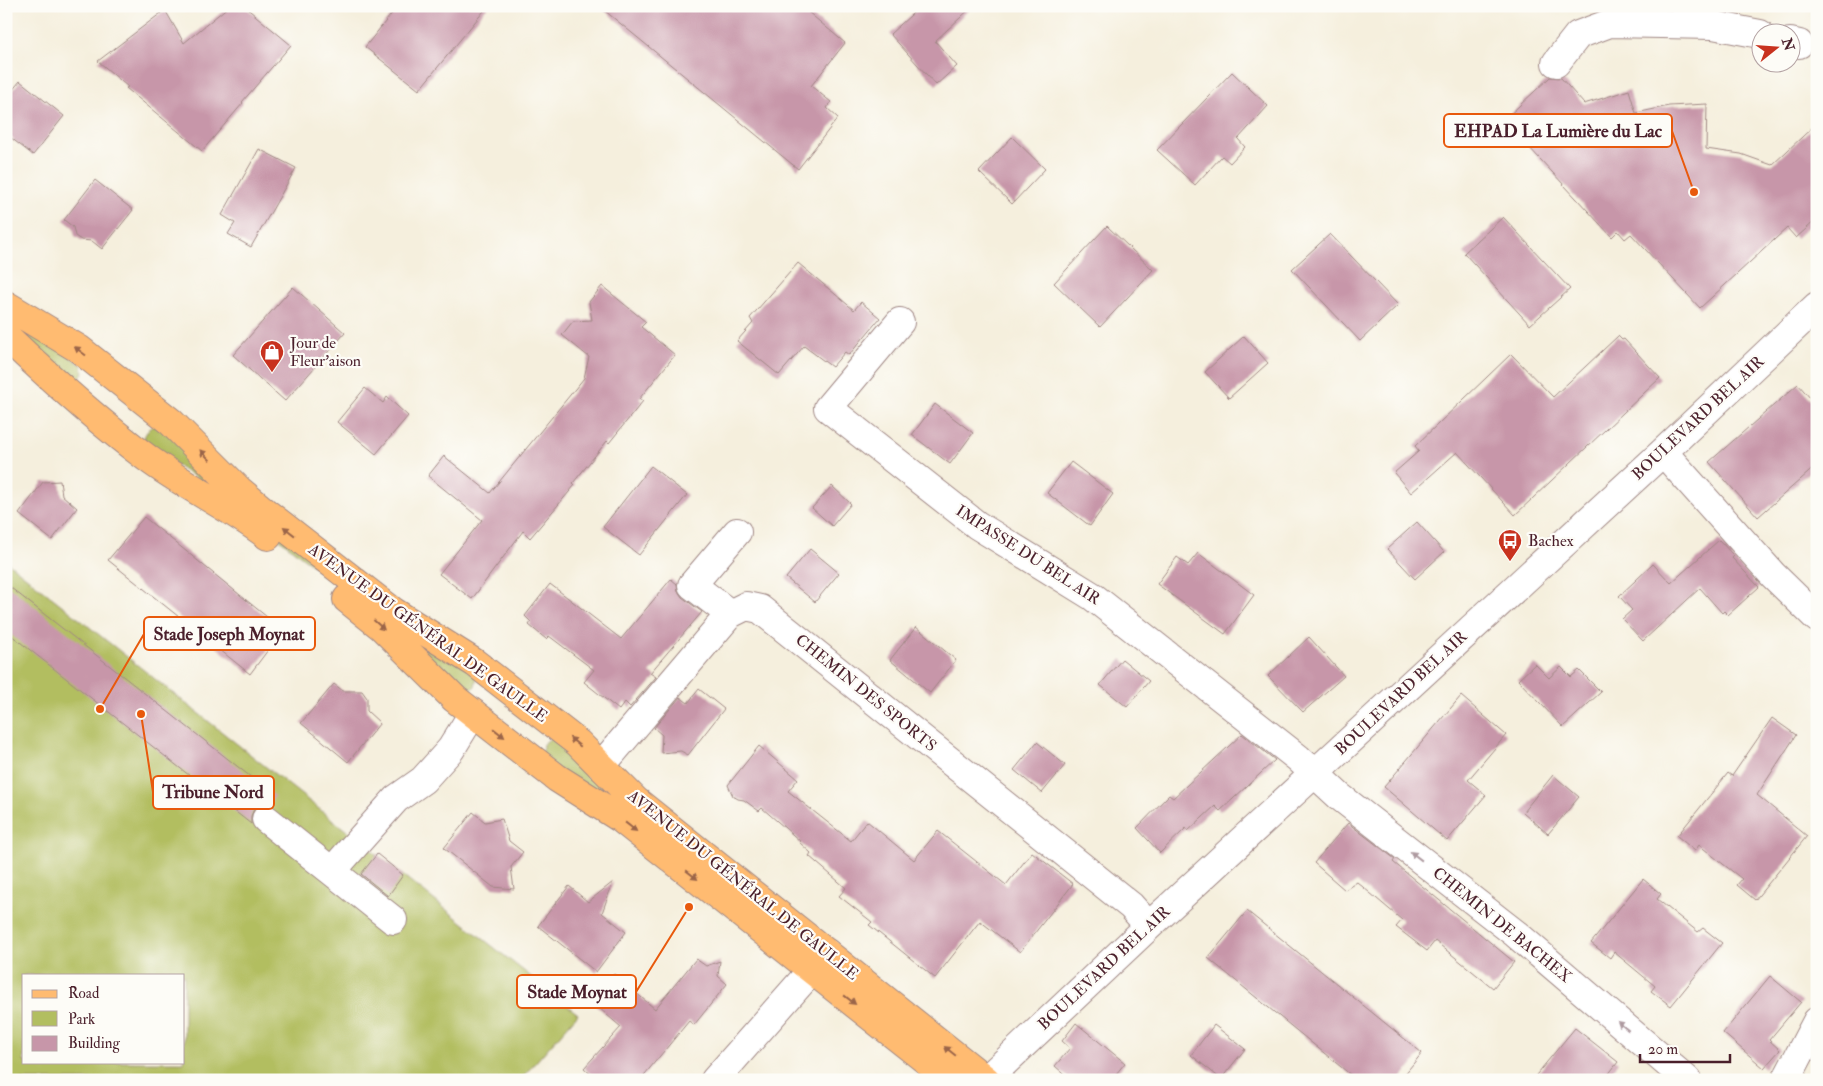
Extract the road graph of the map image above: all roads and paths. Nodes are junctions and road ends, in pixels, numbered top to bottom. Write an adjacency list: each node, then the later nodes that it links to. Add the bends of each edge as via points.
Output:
1 (1714, 16): 2 (street); 3 (street, via 1610,23 1578,35)
2 (1750, 30)
3 (1556, 63)
4 (6, 304): 8 (main road, AVENUE DU GÉNÉRAL DE GAULLE, one-way to 4, via 68,342)
5 (1817, 306): 12 (street, BOULEVARD BEL AIR)
6 (900, 322): 21 (street, IMPASSE DU BEL AIR, via 828,408 977,525 1092,596)
7 (6, 336): 9 (main road, AVENUE DU GÉNÉRAL DE GAULLE)
8 (102, 368): 9 (main road); 10 (main road, AVENUE DU GÉNÉRAL DE GAULLE)
9 (76, 401): 11 (main road, AVENUE DU GÉNÉRAL DE GAULLE)
10 (148, 404): 11 (main road); 16 (main road, AVENUE DU GÉNÉRAL DE GAULLE, one-way to 10, via 465,655 394,612 271,516)
11 (122, 438): 17 (main road, AVENUE DU GÉNÉRAL DE GAULLE, one-way to 17, via 167,472 248,521 366,613 444,690)
12 (1662, 452): 15 (street, via 1773,575); 21 (street, BOULEVARD BEL AIR)
13 (737, 532): 14 (street, via 692,585)
14 (730, 614): 20 (street); 25 (street, CHEMIN DES SPORTS, via 746,606 760,609 1131,906)
15 (1817, 618)
16 (498, 681): 17 (main road); 18 (main road, AVENUE DU GÉNÉRAL DE GAULLE)
17 (473, 712): 19 (main road, AVENUE DU GÉNÉRAL DE GAULLE, one-way to 19); 23 (street, via 451,749 429,774 396,799)
18 (549, 720): 19 (main road); 20 (main road, AVENUE DU GÉNÉRAL DE GAULLE, one-way to 18)
19 (524, 752): 26 (main road, AVENUE DU GÉNÉRAL DE GAULLE, one-way to 26, via 556,778 610,811)
20 (601, 766): 26 (main road, AVENUE DU GÉNÉRAL DE GAULLE, via 642,806)
21 (1314, 773): 25 (street, BOULEVARD BEL AIR); 31 (street, CHEMIN DE BACHEX, one-way to 21, via 1516,934)
22 (266, 819): 23 (street)
23 (332, 871): 24 (street)
24 (393, 920)
25 (1149, 926): 30 (street, BOULEVARD BEL AIR)
26 (820, 961): 28 (street); 29 (main road, AVENUE DU GÉNÉRAL DE GAULLE, one-way to 29); 30 (main road, AVENUE DU GÉNÉRAL DE GAULLE, one-way to 26)
27 (1817, 1021): 32 (street)
28 (715, 1080)
29 (951, 1080)
30 (986, 1080)
31 (1687, 1080)
32 (1786, 1080)

